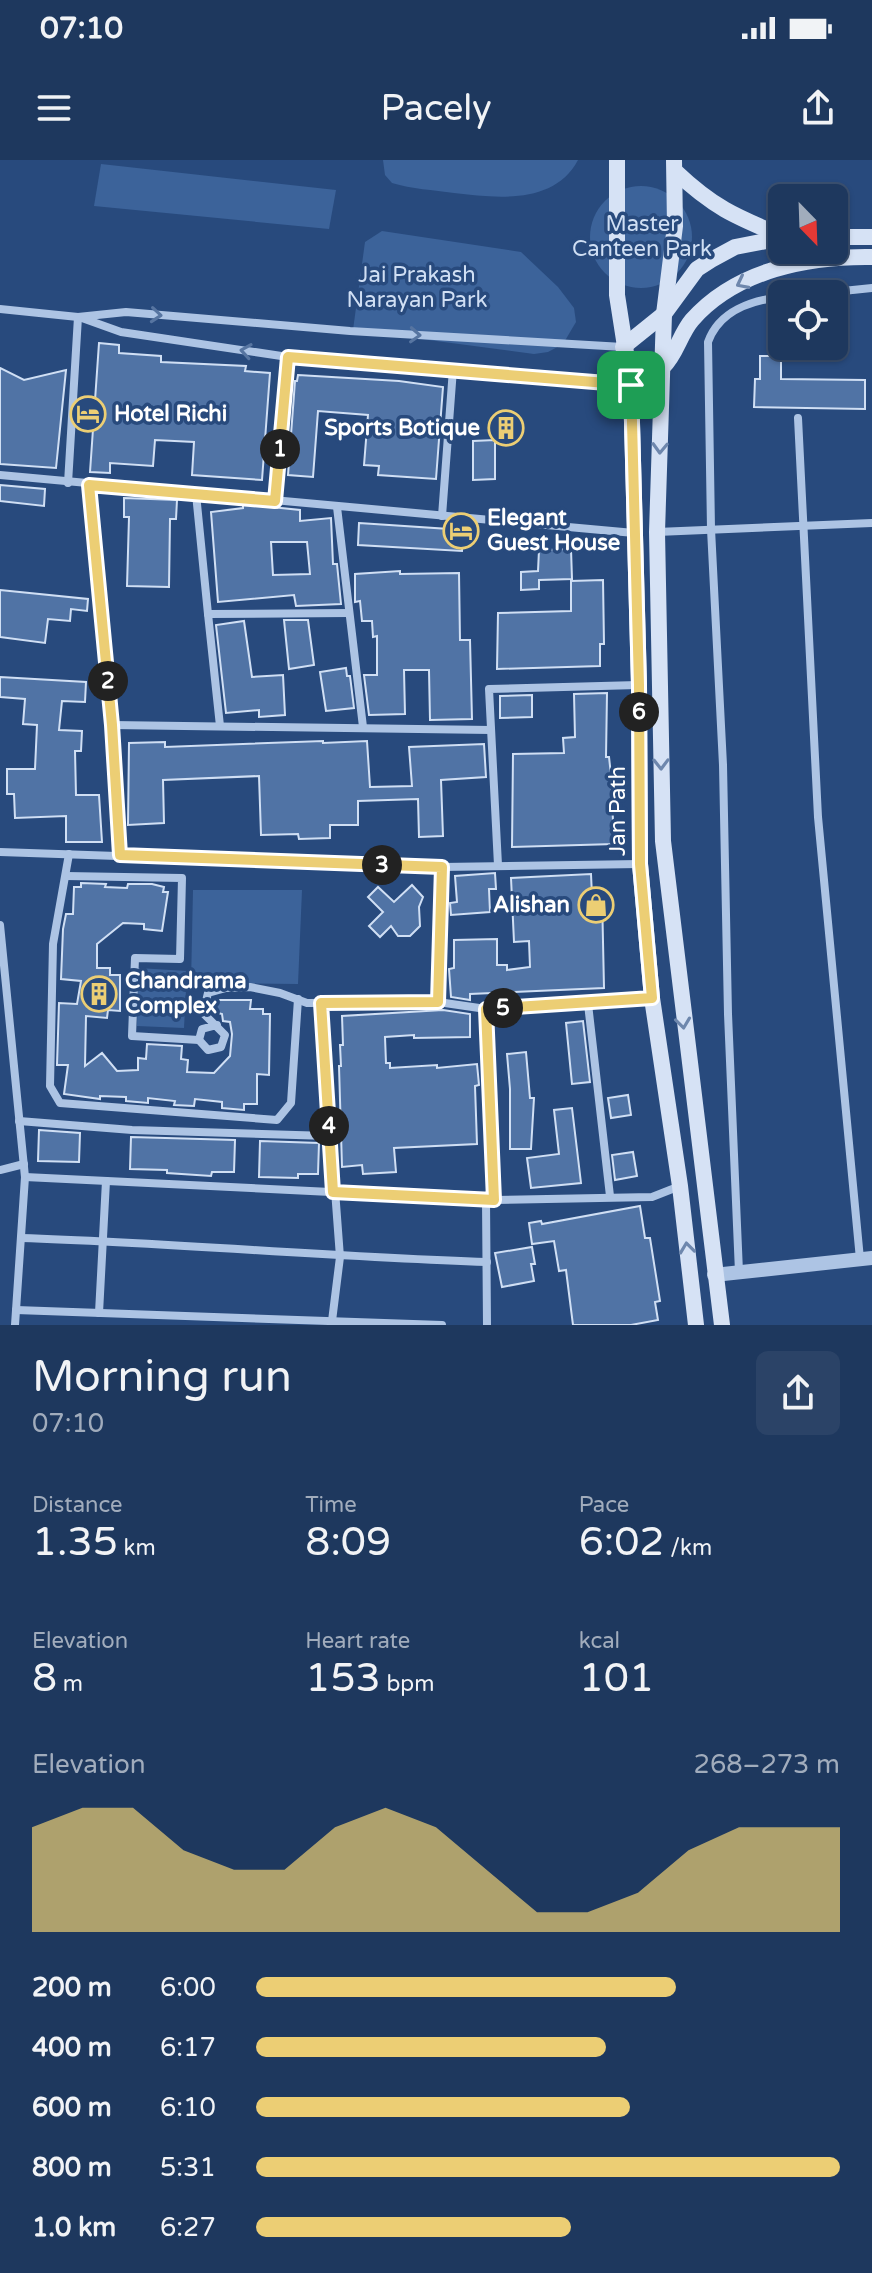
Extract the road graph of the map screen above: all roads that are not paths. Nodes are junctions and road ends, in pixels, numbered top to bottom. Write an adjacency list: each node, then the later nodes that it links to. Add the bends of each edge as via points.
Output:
1 (617, 160): 14 (main road, Jan Path, via 617,295)
2 (674, 165): 3 (main road, via 705,199); 12 (main road, Jan Path, via 675,226)
3 (768, 231)
4 (848, 237): 5 (main road)
5 (872, 237)
6 (768, 240): 12 (main road, via 735,247 711,260)
7 (872, 257): 16 (main road, one-way to 16, via 785,267 738,283 690,322)
8 (872, 288): 9 (street)
9 (848, 290)
10 (768, 300): 29 (street, via 727,316 708,342)
11 (0, 309): 13 (street)
12 (664, 314): 14 (main road); 16 (main road, Jan Path)
13 (78, 317): 14 (street, one-way to 14, via 126,312); 15 (street, one-way to 13, via 121,332); 21 (street)
14 (623, 347): 18 (main road, Jan Path)
15 (288, 357): 17 (street); 24 (street)
16 (663, 367): 18 (main road); 30 (main road, Jan Path, one-way to 30)
17 (453, 369): 18 (street); 26 (street)
18 (631, 385): 31 (main road, Jan Path)
19 (798, 418): 28 (street)
20 (0, 475): 21 (street)
21 (68, 483): 22 (street)
22 (89, 485): 23 (street); 35 (street)
23 (196, 494): 24 (street); 33 (street)
24 (275, 501): 25 (street)
25 (337, 507): 26 (street); 32 (street)
26 (442, 516): 31 (street)
27 (872, 523): 28 (street)
28 (804, 526): 29 (street); 68 (street, via 818,817)
29 (711, 529): 30 (street); 70 (street)
30 (657, 532): 71 (main road, Jan Path, one-way to 71, via 663,841)
31 (635, 533): 34 (main road, Jan Path)
32 (349, 613): 33 (street); 37 (street)
33 (208, 614): 36 (street)
34 (639, 685): 38 (street, via 489,689); 42 (main road, Jan Path)
35 (112, 725): 36 (street); 41 (street)
36 (220, 726): 37 (street)
37 (363, 727): 38 (street)
38 (491, 730): 43 (street)
39 (0, 852): 40 (street)
40 (69, 854): 41 (street); 45 (street)
41 (120, 855): 44 (street)
42 (640, 864): 43 (street); 47 (main road, Jan Path)
43 (498, 865): 44 (street)
44 (442, 867): 49 (street)
45 (66, 876): 48 (street, via 53,944 50,1086 60,1103 277,1120 291,1103); 54 (street, via 182,878 180,959 135,958 132,1036)
46 (0, 925): 55 (street)
47 (652, 998): 51 (street); 61 (main road, Jan Path)
48 (298, 999): 50 (street); 53 (street, via 250,987 208,993 203,1013)
49 (438, 1002): 50 (street); 52 (street)
50 (321, 1003): 56 (street)
51 (588, 1004): 52 (street); 63 (street)
52 (486, 1009): 64 (street)
53 (217, 1025): 54 (street, via 202,1029); 54 (street, via 225,1035 221,1047 208,1050)
54 (199, 1040)
55 (19, 1121): 56 (street); 57 (street)
56 (329, 1136): 62 (street)
57 (24, 1164): 58 (street); 59 (street)
58 (0, 1170)
59 (25, 1177): 60 (street); 65 (street)
60 (106, 1181): 62 (street); 66 (street)
61 (680, 1186): 63 (street, via 652,1197); 79 (main road, Jan Path, one-way to 61)
62 (333, 1192): 64 (street); 67 (street)
63 (610, 1196): 64 (street)
64 (490, 1200): 69 (street)
65 (21, 1238): 66 (street); 72 (street)
66 (103, 1241): 67 (street); 73 (street)
67 (340, 1257): 69 (street); 75 (street)
68 (866, 1259): 70 (street)
69 (487, 1262): 78 (street)
70 (739, 1272): 71 (street)
71 (714, 1275): 80 (main road, Jan Path)
72 (16, 1310): 73 (street); 76 (street)
73 (99, 1313): 74 (street)
74 (221, 1321): 75 (street)
75 (332, 1321): 77 (street)
76 (15, 1325)
77 (442, 1325)
78 (487, 1325)
79 (696, 1325)
80 (722, 1325)

